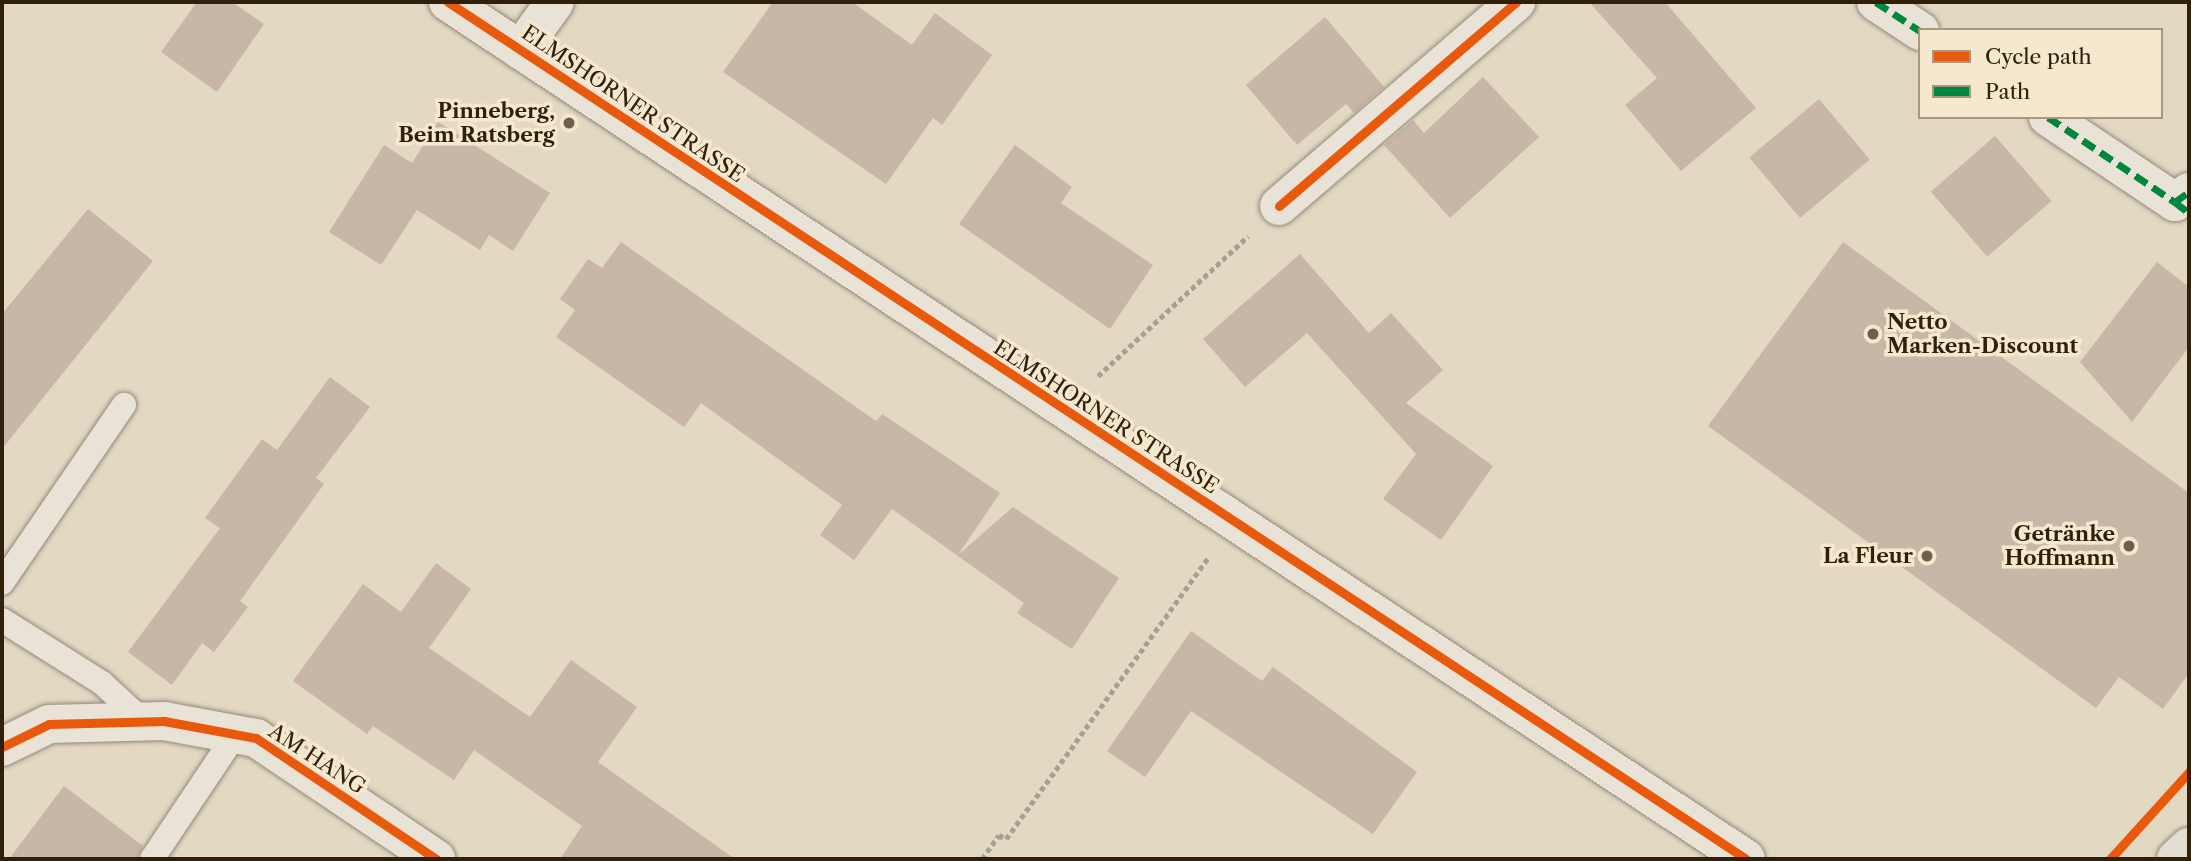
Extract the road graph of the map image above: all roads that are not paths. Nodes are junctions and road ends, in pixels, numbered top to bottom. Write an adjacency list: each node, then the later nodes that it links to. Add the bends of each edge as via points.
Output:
1 (449, 2): 6 (main road, ELMSHORNER STRASSE)
2 (555, 2): 6 (main road)
3 (1516, 2): 9 (main road)
4 (1876, 2): 5 (main road)
5 (1918, 30)
6 (520, 50): 19 (main road, ELMSHORNER STRASSE)
7 (2051, 119): 8 (main road)
8 (2184, 202)
9 (1279, 206)
10 (124, 405): 11 (lane)
11 (2, 583)
12 (2, 620): 13 (lane, via 103,683)
13 (143, 721): 14 (main road, AM HANG); 15 (main road, AM HANG, via 49,724)
14 (235, 735): 17 (lane); 18 (main road, AM HANG, via 256,738)
15 (2, 747)
16 (2189, 847): 20 (main road)
17 (152, 859)
18 (436, 859)
19 (1745, 859)
20 (2176, 859)

